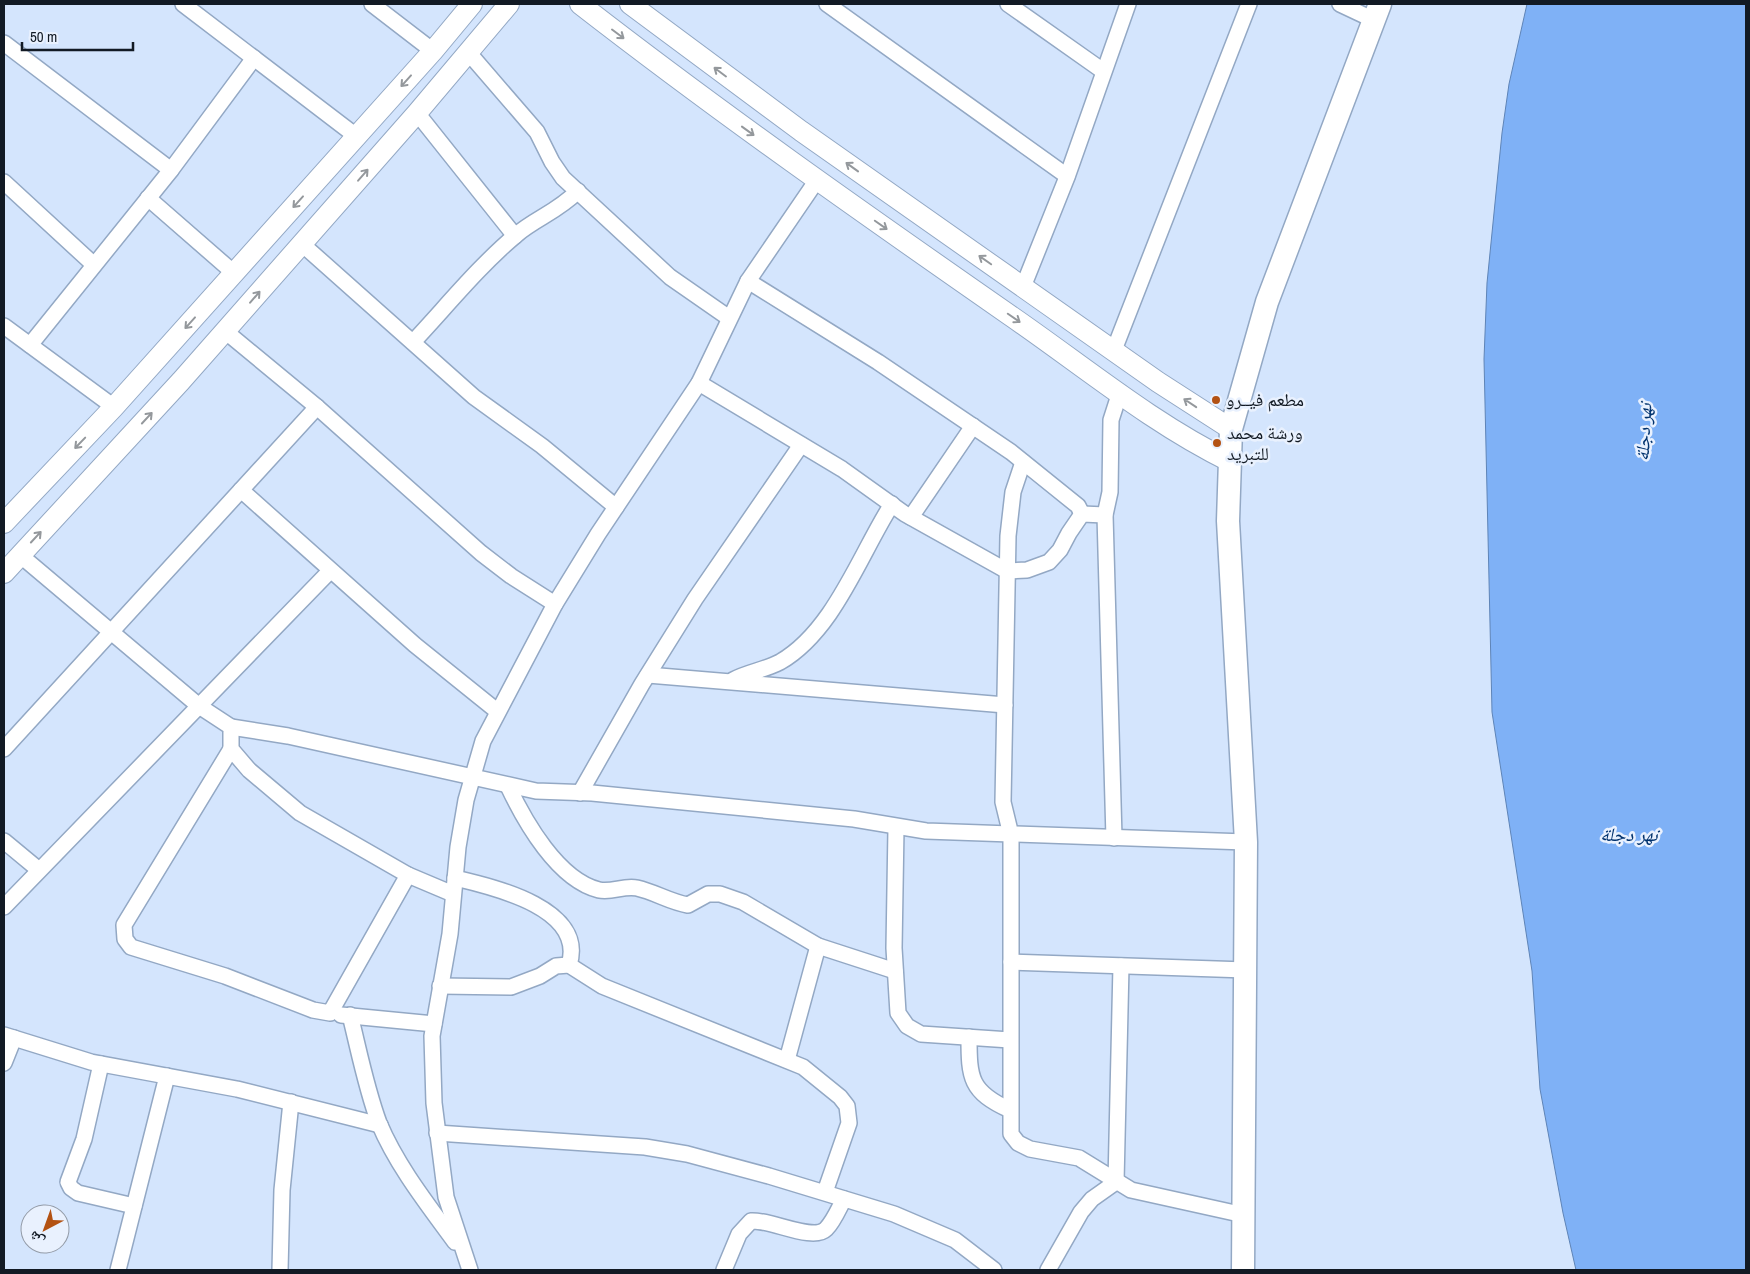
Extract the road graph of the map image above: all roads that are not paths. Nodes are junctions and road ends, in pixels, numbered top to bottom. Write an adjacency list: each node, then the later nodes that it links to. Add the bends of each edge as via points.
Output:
1 (183, 4): 16 (street)
2 (372, 4): 14 (street)
3 (472, 4): 14 (street)
4 (509, 4): 15 (street)
5 (580, 4): 22 (street, one-way to 22)
6 (630, 4): 31 (street, one-way to 6, via 787,121)
7 (827, 4): 21 (street)
8 (1008, 4): 17 (street)
9 (1128, 4): 17 (street)
10 (1249, 4): 37 (street)
11 (1340, 4): 12 (street)
12 (1377, 12): 43 (main road, via 1267,302)
13 (4, 42): 20 (street)
14 (432, 51): 19 (street, one-way to 19)
15 (468, 52): 18 (street); 24 (street, via 537,132 552,162)
16 (254, 58): 19 (street); 20 (street)
17 (1103, 71): 21 (street)
18 (417, 113): 26 (street); 27 (street, one-way to 18)
19 (356, 136): 29 (street, one-way to 29)
20 (171, 170): 25 (street)
21 (1067, 176): 31 (street)
22 (817, 180): 30 (street); 39 (street, one-way to 39)
23 (4, 182): 28 (street)
24 (578, 192): 26 (street, via 564,206 528,225); 32 (street, via 670,277)
25 (148, 198): 28 (street); 29 (street)
26 (515, 236): 35 (street)
27 (302, 244): 34 (street, one-way to 27); 35 (street)
28 (93, 264): 36 (street)
29 (234, 273): 40 (street, one-way to 40)
30 (748, 281): 32 (street); 42 (street)
31 (1023, 287): 37 (street)
32 (729, 318): 38 (street)
33 (4, 326): 36 (street)
34 (225, 331): 41 (street); 54 (street, one-way to 34)
35 (412, 342): 49 (street, via 474,397 542,446)
36 (30, 345): 40 (street)
37 (1114, 350): 43 (street, one-way to 37)
38 (699, 382): 44 (street); 49 (street)
39 (1120, 392): 46 (street, via 1190,440); 51 (street, via 1111,420 1110,492)
40 (114, 407): 53 (street, one-way to 53)
41 (317, 407): 47 (street); 58 (street, via 481,553)
42 (973, 426): 45 (street); 52 (street)
43 (1231, 429): 46 (main road)
44 (801, 445): 48 (street); 60 (street, via 736,537)
45 (1023, 462): 50 (street, via 1078,506); 56 (street, via 1008,517)
46 (1231, 462): 75 (main road, via 1228,521)
47 (241, 490): 55 (street); 59 (street)
48 (892, 504): 52 (street); 61 (street, via 839,600 814,631 780,661)
49 (616, 507): 58 (street)
50 (1082, 514): 51 (street); 56 (street, via 1049,562 1033,568)
51 (1106, 515): 73 (street)
52 (911, 517): 56 (street)
53 (4, 523)
54 (20, 555): 57 (street); 59 (street)
55 (330, 571): 63 (street); 64 (street)
56 (1007, 571): 62 (street)
57 (4, 573)
58 (555, 604): 64 (street)
59 (112, 631): 63 (street); 66 (street)
60 (648, 675): 61 (street); 70 (street)
61 (730, 682): 62 (street)
62 (1005, 705): 72 (street, via 1003,802)
63 (199, 706): 65 (street); 76 (street)
64 (497, 711): 68 (street, via 483,741)
65 (231, 727): 67 (street); 68 (street, via 288,736)
66 (4, 749)
67 (231, 750): 77 (street, via 248,770 300,813); 88 (street, via 124,925 125,939 135,949 217,973)
68 (472, 778): 69 (street); 78 (street, via 459,838)
69 (508, 786): 70 (street); 81 (street, via 540,841 563,868 590,887 604,891 627,887 639,889 688,905 708,894 720,894 743,902)
70 (580, 793): 71 (street, via 854,819)
71 (896, 828): 72 (street); 86 (street)
72 (1011, 835): 73 (street); 82 (street)
73 (1114, 838): 75 (street)
74 (4, 841): 76 (street)
75 (1246, 842): 85 (main road)
76 (39, 870): 80 (street)
77 (408, 875): 79 (street); 88 (street)
78 (455, 878): 79 (street); 83 (street, via 515,894 548,913 570,940 573,954)
79 (453, 894): 87 (street, via 450,934)
80 (4, 906)
81 (818, 946): 86 (street); 94 (street)
82 (1011, 962): 84 (street); 93 (street)
83 (570, 965): 87 (street, via 556,966 511,987); 94 (street, via 602,986)
84 (1121, 966): 85 (street); 102 (street)
85 (1246, 970): 106 (main road)
86 (895, 971): 92 (street, via 898,1013 907,1026 921,1034)
87 (440, 986): 90 (street)
88 (330, 1014): 89 (street)
89 (350, 1015): 90 (street); 100 (street, via 370,1099)
90 (434, 1024): 101 (street)
91 (9, 1037): 95 (street); 96 (street)
92 (969, 1037): 93 (street); 99 (street, via 969,1069 975,1084 986,1097)
93 (1010, 1040): 99 (street)
94 (787, 1060): 103 (street, via 823,1081 847,1106 849,1123)
95 (4, 1063)
96 (101, 1064): 97 (street); 105 (street, via 84,1139 68,1182 78,1193)
97 (167, 1076): 98 (street); 105 (street)
98 (291, 1102): 100 (street); 109 (street, via 282,1190)
99 (1010, 1110): 102 (street, via 1011,1134 1023,1147 1079,1158)
100 (380, 1125): 107 (street, via 417,1190)
101 (437, 1133): 103 (street, via 645,1147 687,1154); 107 (street, via 446,1197)
102 (1116, 1182): 106 (street, via 1143,1193); 113 (street, via 1092,1199 1081,1212)
103 (825, 1192): 104 (street)
104 (844, 1198): 111 (street, via 828,1228 821,1232 810,1233 763,1221 750,1221 739,1234); 112 (street, via 946,1236)
105 (134, 1206): 108 (street)
106 (1244, 1215): 114 (main road)
107 (462, 1252): 110 (street)
108 (118, 1270)
109 (280, 1270)
110 (470, 1270)
111 (724, 1270)
112 (994, 1270)
113 (1048, 1270)
114 (1243, 1270)

